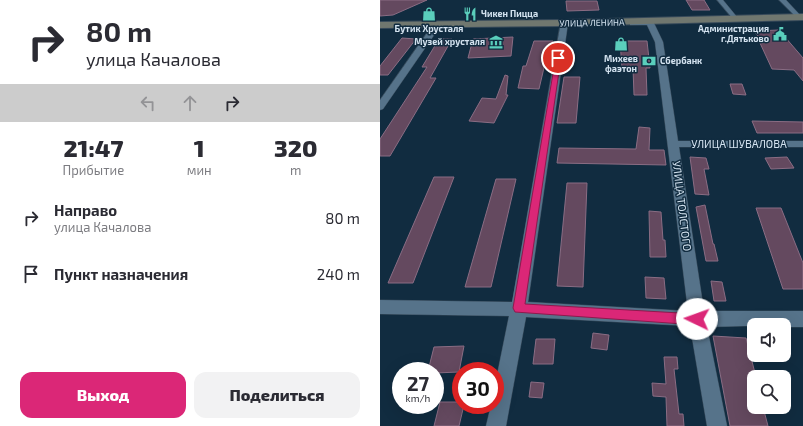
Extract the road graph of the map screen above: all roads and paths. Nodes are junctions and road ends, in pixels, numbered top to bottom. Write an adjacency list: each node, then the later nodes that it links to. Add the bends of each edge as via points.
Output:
1 (720, 0): 4 (street)
2 (782, 0): 3 (street)
3 (801, 17): 4 (main road, УЛИЦА ЛЕНИНА)
4 (735, 18): 5 (main road, УЛИЦА ЛЕНИНА)
5 (614, 22): 6 (main road, УЛИЦА ЛЕНИНА); 10 (street, УЛИЦА ТОЛСТОГО, via 650,23 659,42)
6 (564, 23): 8 (main road, УЛИЦА ЛЕНИНА); 13 (street)
7 (380, 25): 8 (main road, УЛИЦА ЛЕНИНА)
8 (437, 25): 9 (street)
9 (380, 107)
10 (674, 144): 11 (street, УЛИЦА ШУВАЛОВА); 14 (street, УЛИЦА ТОЛСТОГО)
11 (803, 144)
12 (380, 307): 13 (street)
13 (519, 308): 14 (street); 16 (street)
14 (697, 319): 15 (street); 17 (street, УЛИЦА ТОЛСТОГО)
15 (803, 319)
16 (496, 426)
17 (717, 426)

